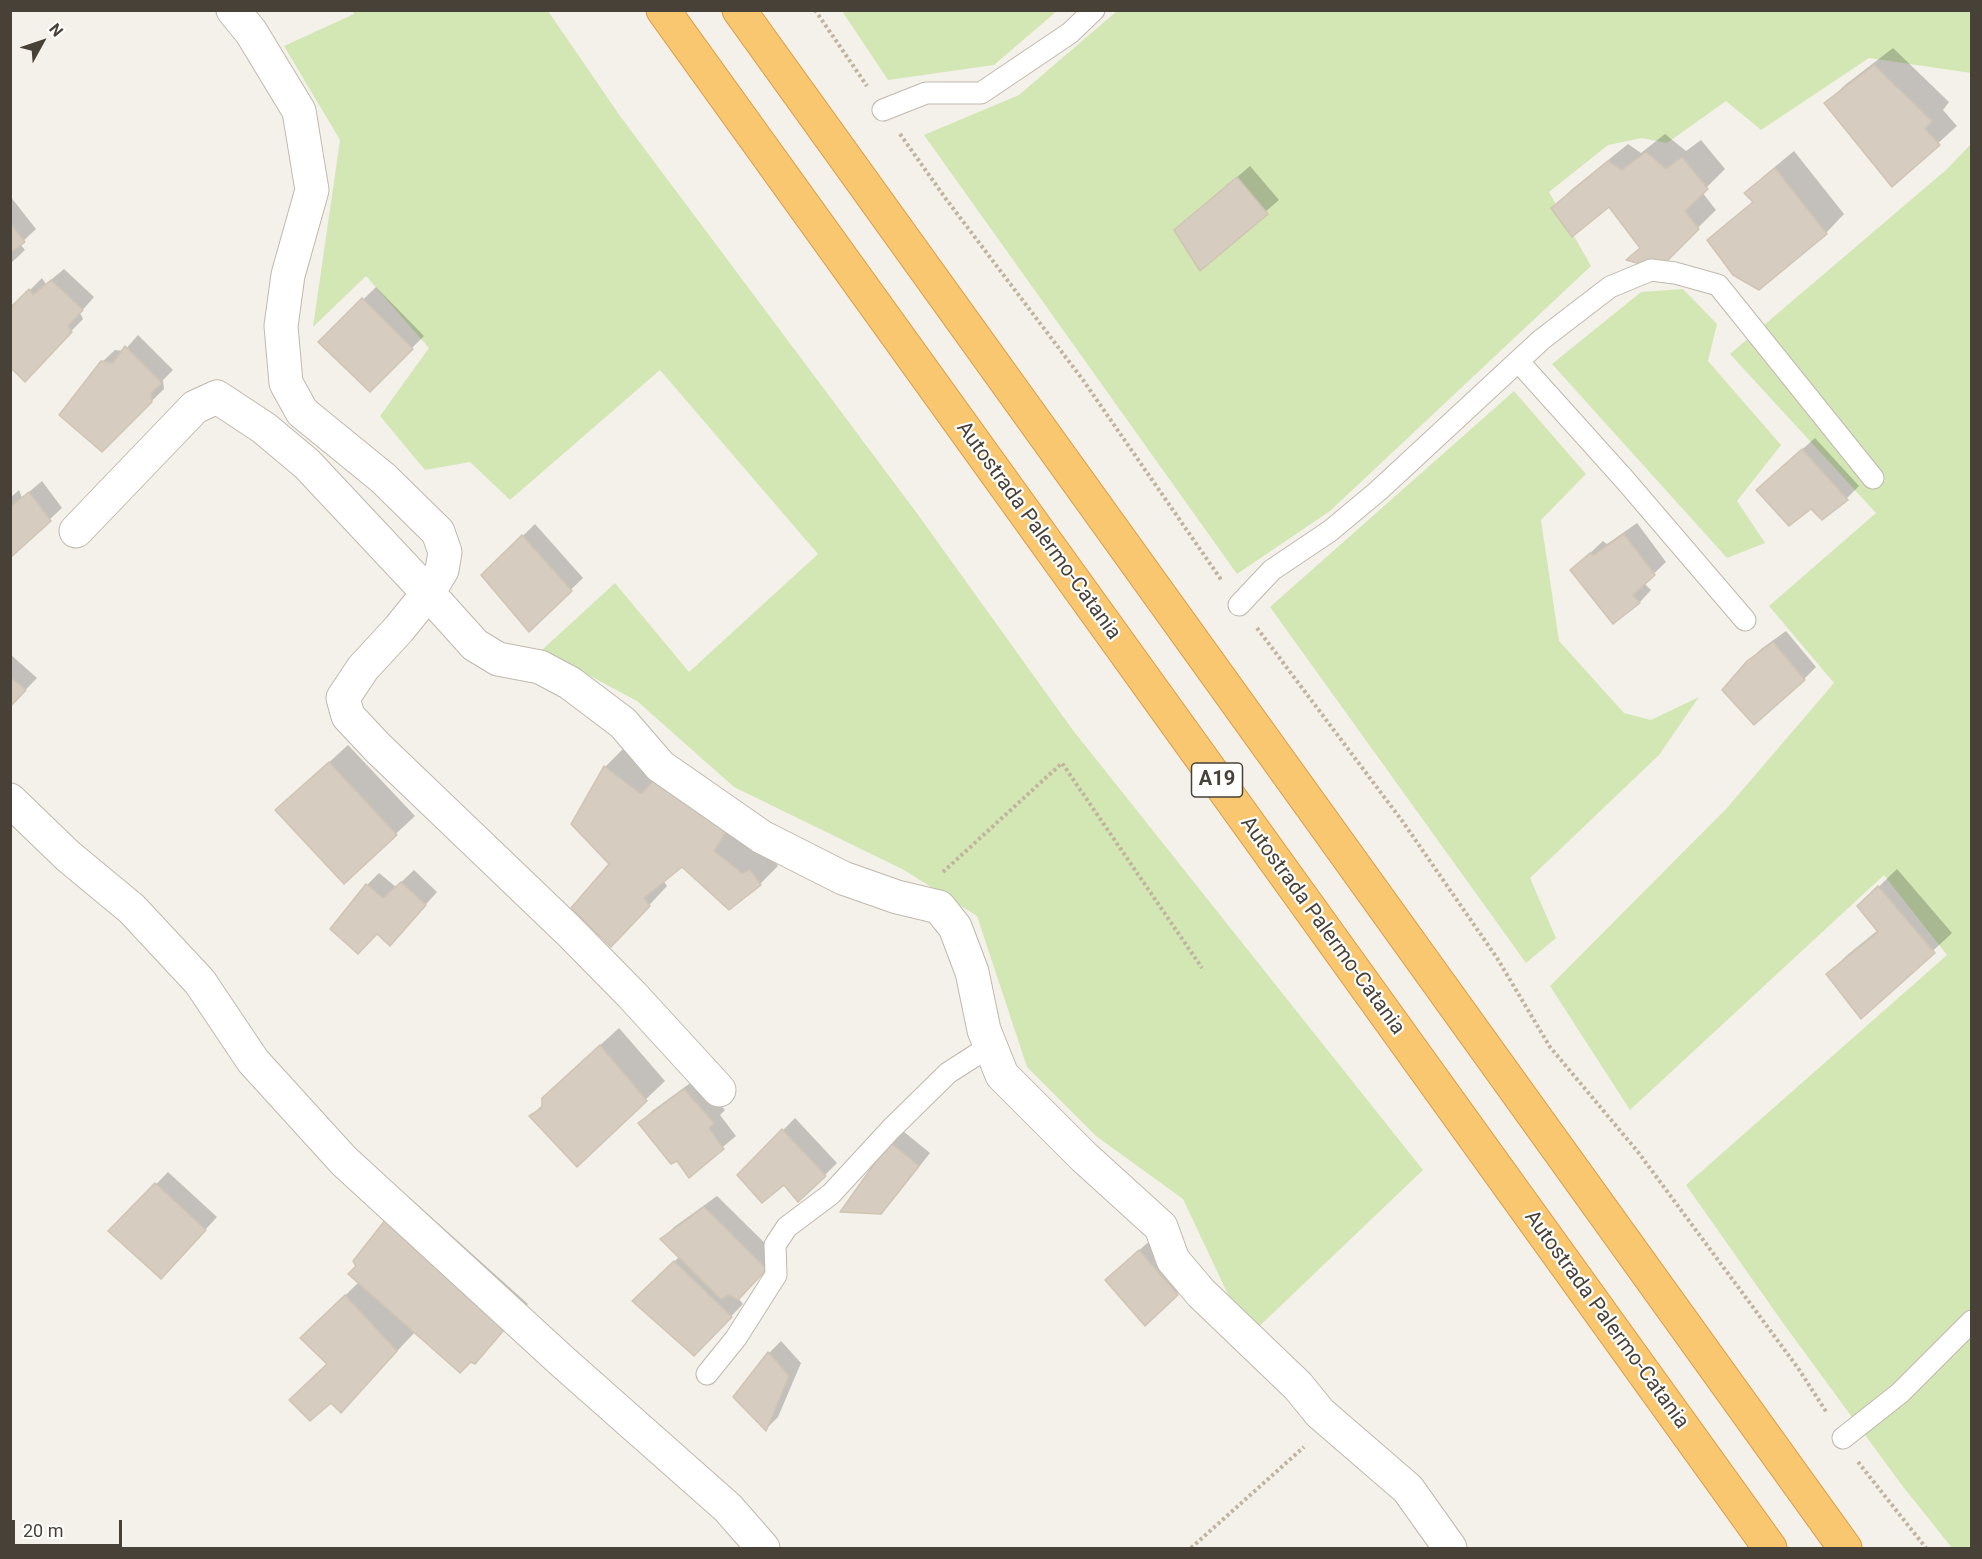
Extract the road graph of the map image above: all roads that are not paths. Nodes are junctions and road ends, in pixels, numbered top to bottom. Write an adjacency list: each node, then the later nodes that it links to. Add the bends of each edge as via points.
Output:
1 (233, 10): 9 (street, via 251,32 299,111 312,190 288,274 281,326 286,383 302,412 383,478 438,532 445,552 442,570)
2 (663, 10): 20 (highway, Autostrada Palermo-Catania / A19)
3 (739, 10): 21 (highway, A19)
4 (1094, 10): 5 (lane, via 1071,33 981,93 926,93)
5 (884, 110)
6 (1518, 361): 7 (lane, via 1610,287 1651,270 1718,285); 10 (lane, via 1378,490 1330,531 1272,570); 11 (lane)
7 (1873, 478)
8 (76, 531): 9 (street, via 195,406 217,397 264,428 307,464)
9 (428, 593): 13 (street, via 475,645 498,659 540,667 570,682 623,723 660,766 762,837 843,879 939,907 955,927 972,972); 14 (street, via 363,668 343,698 348,716 576,938)
10 (1239, 605)
11 (1745, 620)
12 (10, 800): 18 (street, via 132,909 200,982 253,1061 344,1161 728,1508)
13 (990, 1046): 16 (lane, via 948,1073 831,1194 787,1227 775,1245 776,1275 736,1338); 19 (street, via 1002,1075 1161,1227 1173,1260 1201,1293 1320,1413 1408,1489)
14 (719, 1090)
15 (1971, 1321): 17 (lane, via 1900,1393)
16 (707, 1374)
17 (1843, 1438)
18 (763, 1548)
19 (1450, 1548)
20 (1770, 1548)
21 (1845, 1548)

